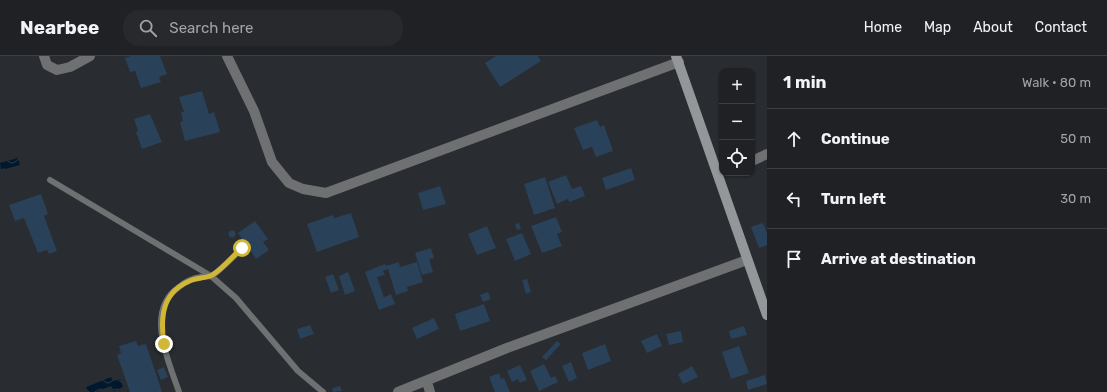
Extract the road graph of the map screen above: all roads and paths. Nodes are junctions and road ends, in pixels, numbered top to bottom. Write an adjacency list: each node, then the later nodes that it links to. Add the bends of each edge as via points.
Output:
1 (44, 56): 2 (street, via 47,65 57,70 70,67)
2 (90, 56)
3 (227, 56): 4 (street, via 254,111 272,162 289,183 326,194)
4 (678, 59): 7 (main road)
5 (767, 154): 6 (street)
6 (755, 160)
7 (719, 166)
8 (723, 176): 11 (main road)
9 (50, 180): 12 (lane)
10 (242, 248): 12 (lane)
11 (747, 260): 13 (main road); 15 (street, via 507,348)
12 (211, 276): 16 (lane, via 200,277 178,287 163,311 161,326 164,344); 17 (lane, via 236,298 298,371)
13 (764, 301): 14 (main road)
14 (767, 315)
15 (427, 382): 18 (street); 19 (street)
16 (179, 392)
17 (324, 392)
18 (398, 392)
19 (430, 392)

